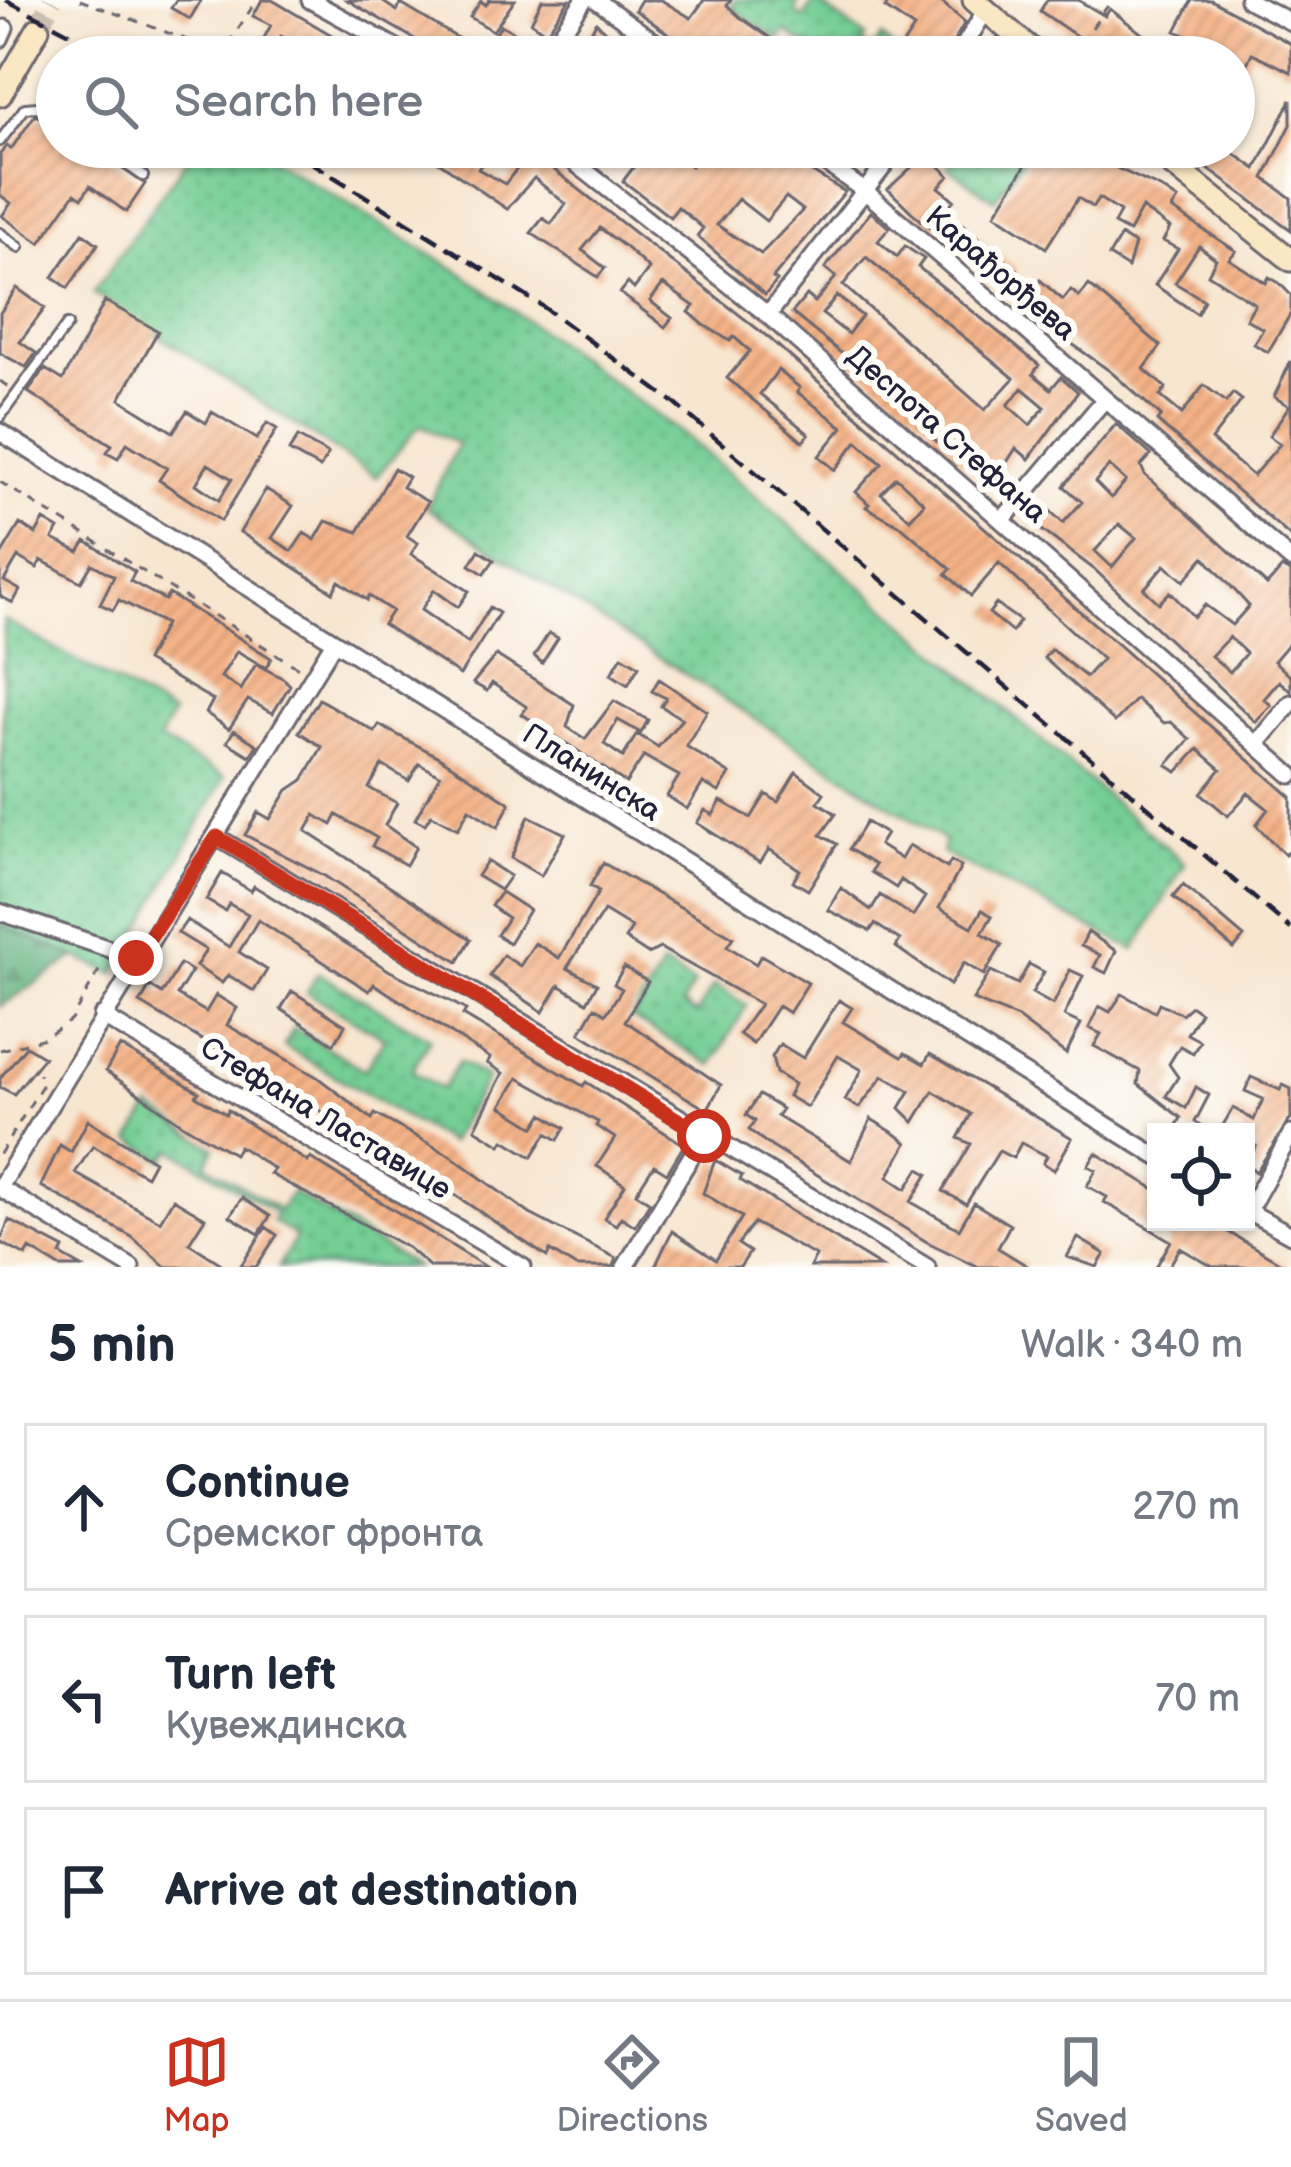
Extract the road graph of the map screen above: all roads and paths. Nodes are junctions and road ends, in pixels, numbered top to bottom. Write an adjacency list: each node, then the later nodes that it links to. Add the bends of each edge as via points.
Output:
1 (80, 0): 11 (path)
2 (257, 0): 12 (path)
3 (310, 0): 13 (street)
4 (584, 0): 14 (street)
5 (596, 0): 15 (street)
6 (1112, 0): 18 (path)
7 (1248, 0): 9 (street)
8 (980, 5): 16 (street); 17 (street)
9 (1291, 22)
10 (38, 29): 19 (street)
11 (176, 36)
12 (233, 36)
13 (375, 36)
14 (559, 36)
15 (647, 36)
16 (966, 36)
17 (1016, 36)
18 (1086, 36)
19 (0, 94)
20 (36, 107): 21 (lane, via 25,108)
21 (0, 141)
22 (131, 168): 27 (lane)
23 (582, 168): 32 (street, Деспота Стефана)
24 (832, 168): 28 (street, Карађорђева)
25 (884, 168): 28 (street)
26 (1176, 168): 31 (street)
27 (143, 176)
28 (866, 192): 32 (street); 34 (street, Карађорђева)
29 (0, 233): 30 (lane)
30 (20, 248)
31 (1291, 260)
32 (768, 315): 38 (street, Деспота Стефана)
33 (67, 326): 35 (lane)
34 (1106, 399): 38 (street); 39 (street, Карађорђева)
35 (0, 417)
36 (0, 432): 40 (street, Планинска)
37 (0, 482): 41 (path)
38 (1004, 518): 43 (street, Деспота Стефана)
39 (1291, 560)
40 (334, 642): 41 (street); 54 (street, Планинска)
41 (311, 676): 45 (street)
42 (1291, 703): 43 (street)
43 (1257, 745): 44 (street, Деспота Стефана)
44 (1291, 775)
45 (217, 837): 48 (street); 53 (street)
46 (0, 912): 47 (street)
47 (111, 950): 48 (street); 50 (path, via 70,1019 45,1038)
48 (136, 958): 49 (street)
49 (102, 1016): 56 (street); 61 (street, Стефана Ластавице)
50 (0, 1050)
51 (39, 1074): 55 (path, via 41,1087)
52 (1291, 1134): 57 (street)
53 (704, 1136): 62 (street); 63 (street)
54 (1147, 1150)
55 (0, 1154)
56 (0, 1188): 60 (street)
57 (1255, 1197)
58 (1255, 1215): 59 (street)
59 (1291, 1235)
60 (130, 1267)
61 (523, 1267)
62 (625, 1267)
63 (927, 1267)

